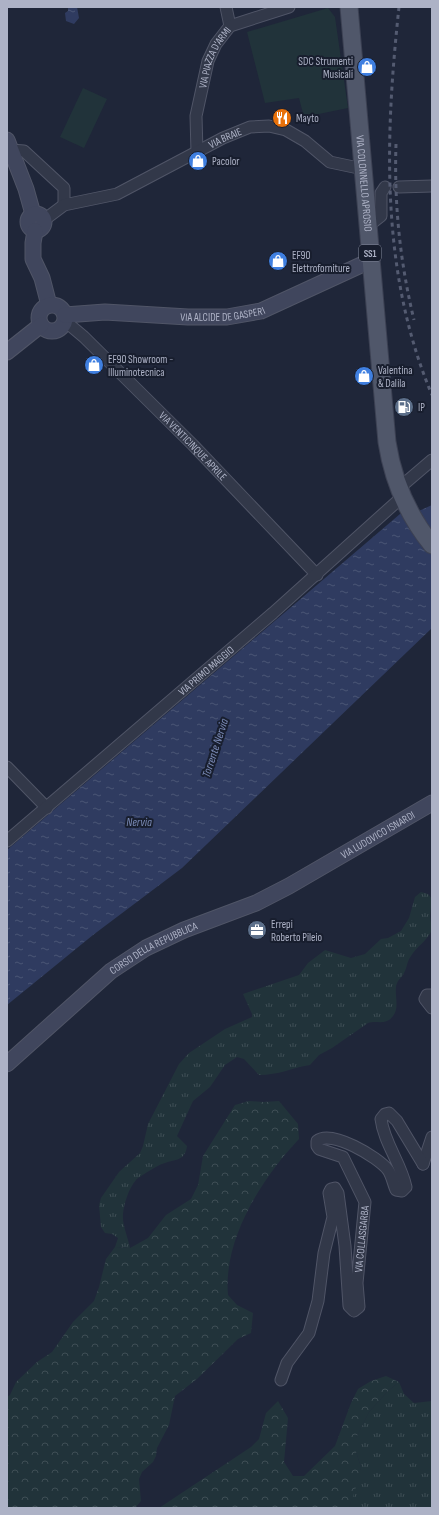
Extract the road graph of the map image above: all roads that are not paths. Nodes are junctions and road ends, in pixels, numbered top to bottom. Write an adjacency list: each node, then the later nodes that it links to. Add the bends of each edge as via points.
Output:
1 (226, 7): 4 (street)
2 (288, 7): 4 (street, VIA PIAZZA D'ARMI)
3 (349, 7): 7 (main road, VIA COLONNELLO APROSIO / SS1)
4 (230, 26): 6 (street, VIA PIAZZA D'ARMI, via 216,44 203,79 196,116)
5 (9, 145): 11 (street, via 24,152 64,188); 12 (street)
6 (197, 152): 7 (street, VIA BRAIE, via 250,127 269,126 286,130 305,141 330,162); 11 (street, VIA BRAIE, via 117,194)
7 (363, 169): 13 (main road, VIA COLONNELLO APROSIO / SS1)
8 (432, 186): 10 (street)
9 (385, 187): 13 (street, via 381,193 382,213 377,221)
10 (399, 187)
11 (64, 205): 12 (street, VIA BRAIE)
12 (38, 221): 15 (street, via 33,243 33,259 42,278)
13 (368, 227): 14 (main road, VIA COLONNELLO APROSIO / SS1)
14 (370, 263): 16 (street, VIA ALCIDE DE GASPERI, via 261,311 234,316 188,317 105,312); 20 (main road, VIA COLONNELLO APROSIO / SS1, via 387,442 391,467)
15 (49, 304): 16 (street, via 62,309); 17 (street, via 43,307 40,313)
16 (65, 318): 17 (street, via 61,327 54,331 47,330); 22 (street, VIA VENTICINQUE APRILE, via 194,445)
17 (41, 325): 18 (street)
18 (7, 352)
19 (432, 460): 20 (street, VIA PRIMO MAGGIO)
20 (402, 496): 21 (main road, SS1); 22 (street, VIA PRIMO MAGGIO)
21 (432, 545)
22 (317, 575): 25 (street, VIA PRIMO MAGGIO)
23 (7, 767): 25 (street)
24 (432, 803): 27 (street, VIA LUDOVICO ISNARDI)
25 (46, 808): 26 (street, VIA PRIMO MAGGIO)
26 (7, 841)
27 (323, 866): 30 (street, CORSO DELLA REPUBBLICA, via 256,903 184,930 146,948 112,971)
28 (432, 995): 29 (street, via 427,995 425,999)
29 (432, 1008)
30 (7, 1064)
31 (432, 1137): 32 (street, VIA COLLASGARBA, via 423,1164 391,1114 387,1113 382,1117 383,1132 403,1172 406,1187 400,1191 395,1188 388,1170 374,1157 337,1139 329,1137 317,1142 319,1149 343,1157 365,1202 357,1284 359,1307 354,1311 349,1306 345,1246 338,1193 335,1188 329,1193 333,1216 324,1253 318,1301 309,1333 286,1363)
32 (281, 1380)

